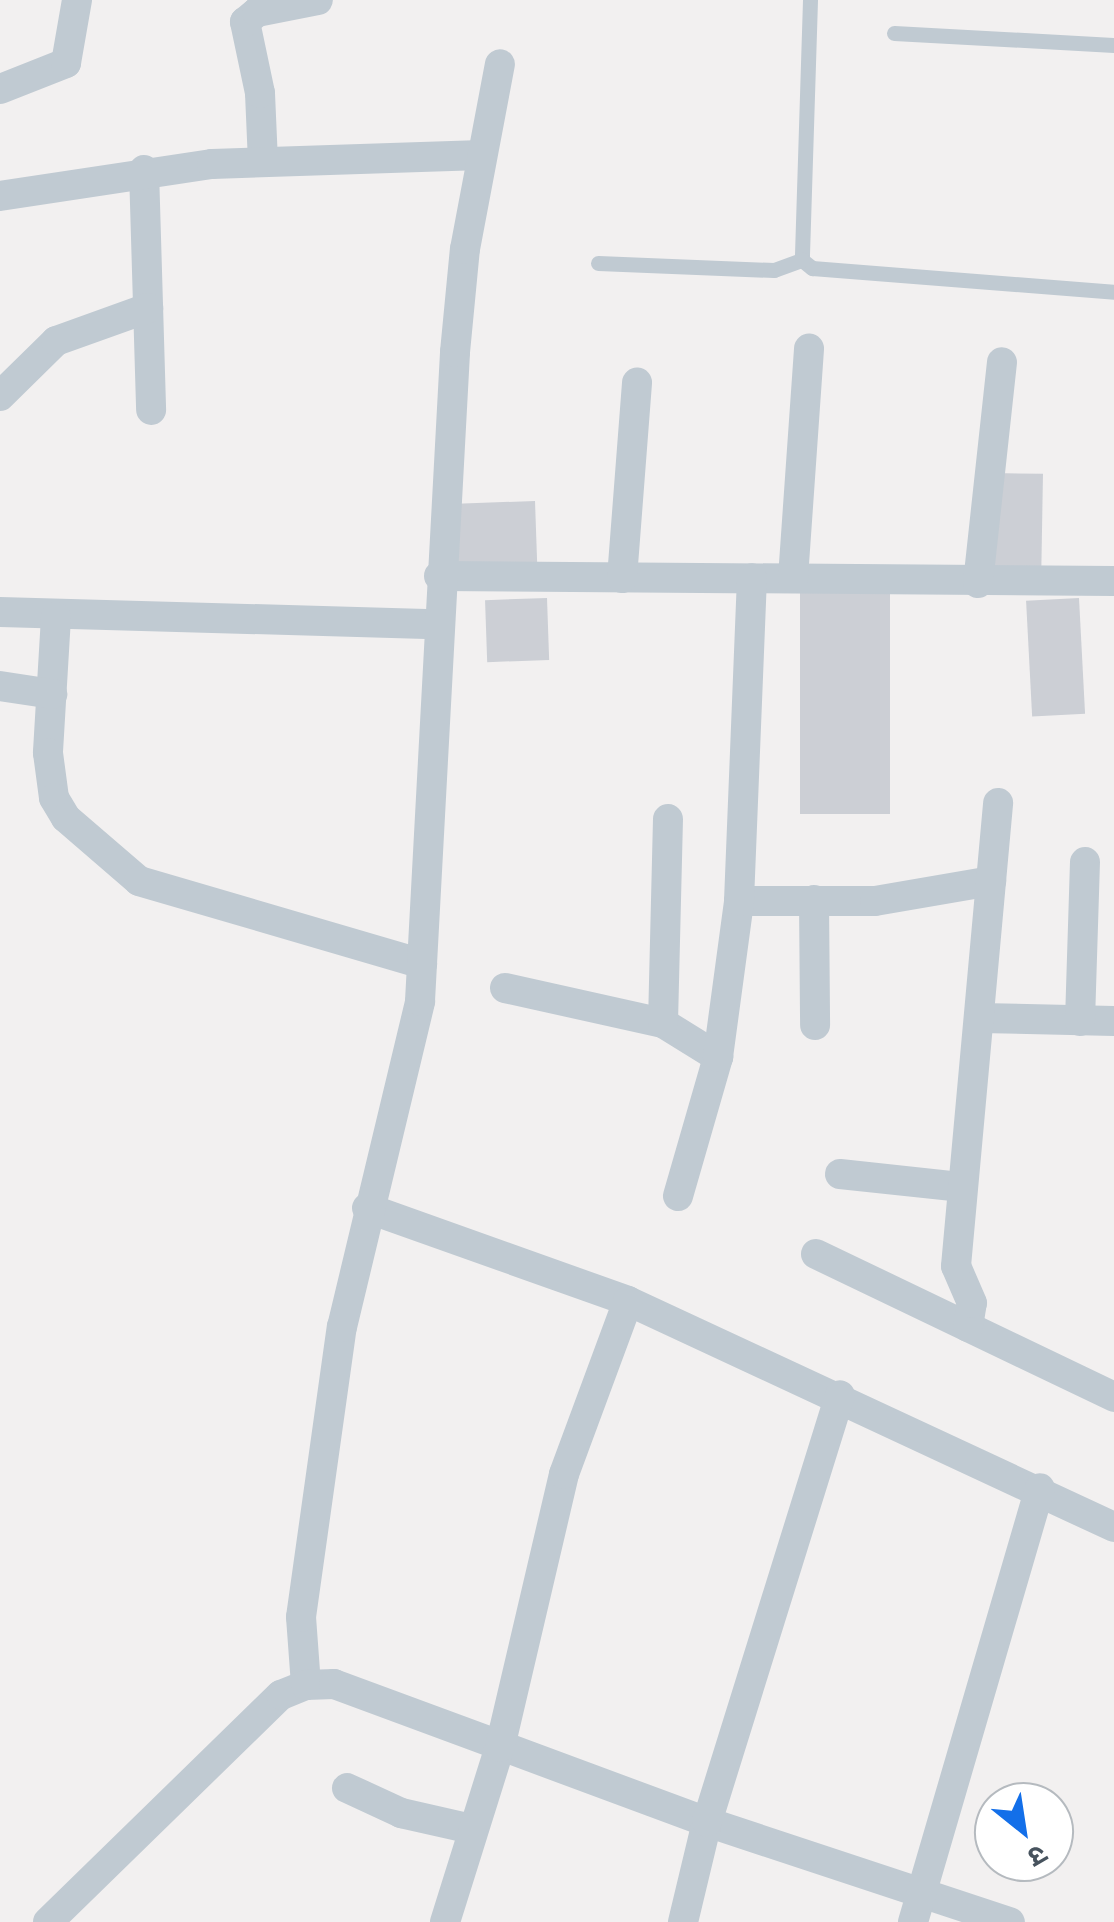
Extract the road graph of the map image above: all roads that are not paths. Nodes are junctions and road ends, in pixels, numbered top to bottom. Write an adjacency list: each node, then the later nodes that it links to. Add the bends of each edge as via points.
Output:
1 (76, 0): 7 (street, via 76,34 66,63)
2 (318, 0): 9 (street, via 257,12 245,22 260,93)
3 (810, 0): 12 (lane)
4 (894, 33): 5 (lane)
5 (1114, 45)
6 (500, 64): 8 (street)
7 (0, 89)
8 (482, 156): 9 (street); 21 (street, via 464,263)
9 (263, 162): 10 (street)
10 (144, 170): 11 (street); 15 (street)
11 (0, 196)
12 (802, 260): 13 (lane, via 774,270); 14 (lane, via 812,268)
13 (598, 263)
14 (1114, 292)
15 (148, 308): 19 (street, via 56,341); 20 (street)
16 (809, 349): 24 (street)
17 (1002, 362): 26 (street)
18 (636, 383): 22 (street)
19 (0, 396)
20 (151, 410)
21 (439, 576): 22 (street); 29 (street)
22 (622, 578): 23 (street)
23 (752, 578): 24 (street); 37 (street)
24 (794, 578): 26 (street)
25 (1114, 581): 26 (street)
26 (978, 583)
27 (0, 612): 28 (street)
28 (56, 617): 29 (street); 31 (street)
29 (436, 624): 38 (street)
30 (0, 686): 31 (street)
31 (52, 694): 38 (street, via 54,798 112,862 178,895)
32 (998, 803): 35 (street)
33 (668, 818): 43 (street)
34 (1084, 862): 41 (street)
35 (991, 882): 36 (street, via 876,901); 40 (street)
36 (814, 900): 37 (street); 44 (street)
37 (739, 901): 45 (street)
38 (422, 964): 49 (street, via 413,1039)
39 (505, 988): 43 (street)
40 (980, 1018): 41 (street); 47 (street)
41 (1080, 1020): 42 (street)
42 (1114, 1021)
43 (664, 1023): 45 (street)
44 (815, 1025)
45 (718, 1057): 48 (street)
46 (840, 1174): 47 (street)
47 (962, 1187): 52 (street, via 956,1266 972,1303)
48 (678, 1196)
49 (367, 1208): 51 (street); 57 (street, via 342,1327 300,1617)
50 (816, 1254): 52 (street)
51 (628, 1301): 53 (street); 58 (street, via 564,1474)
52 (968, 1327): 54 (street)
53 (840, 1396): 55 (street); 60 (street)
54 (1114, 1397)
55 (1040, 1488): 56 (street); 62 (street)
56 (1114, 1527)
57 (306, 1685): 58 (street, via 334,1684); 63 (street, via 281,1695)
58 (500, 1747): 60 (street); 61 (street)
59 (347, 1788): 61 (street, via 401,1813)
60 (707, 1822): 62 (street); 65 (street)
61 (472, 1830): 64 (street)
62 (917, 1909): 66 (street)
63 (48, 1922)
64 (445, 1922)
65 (682, 1922)
66 (1010, 1922)

